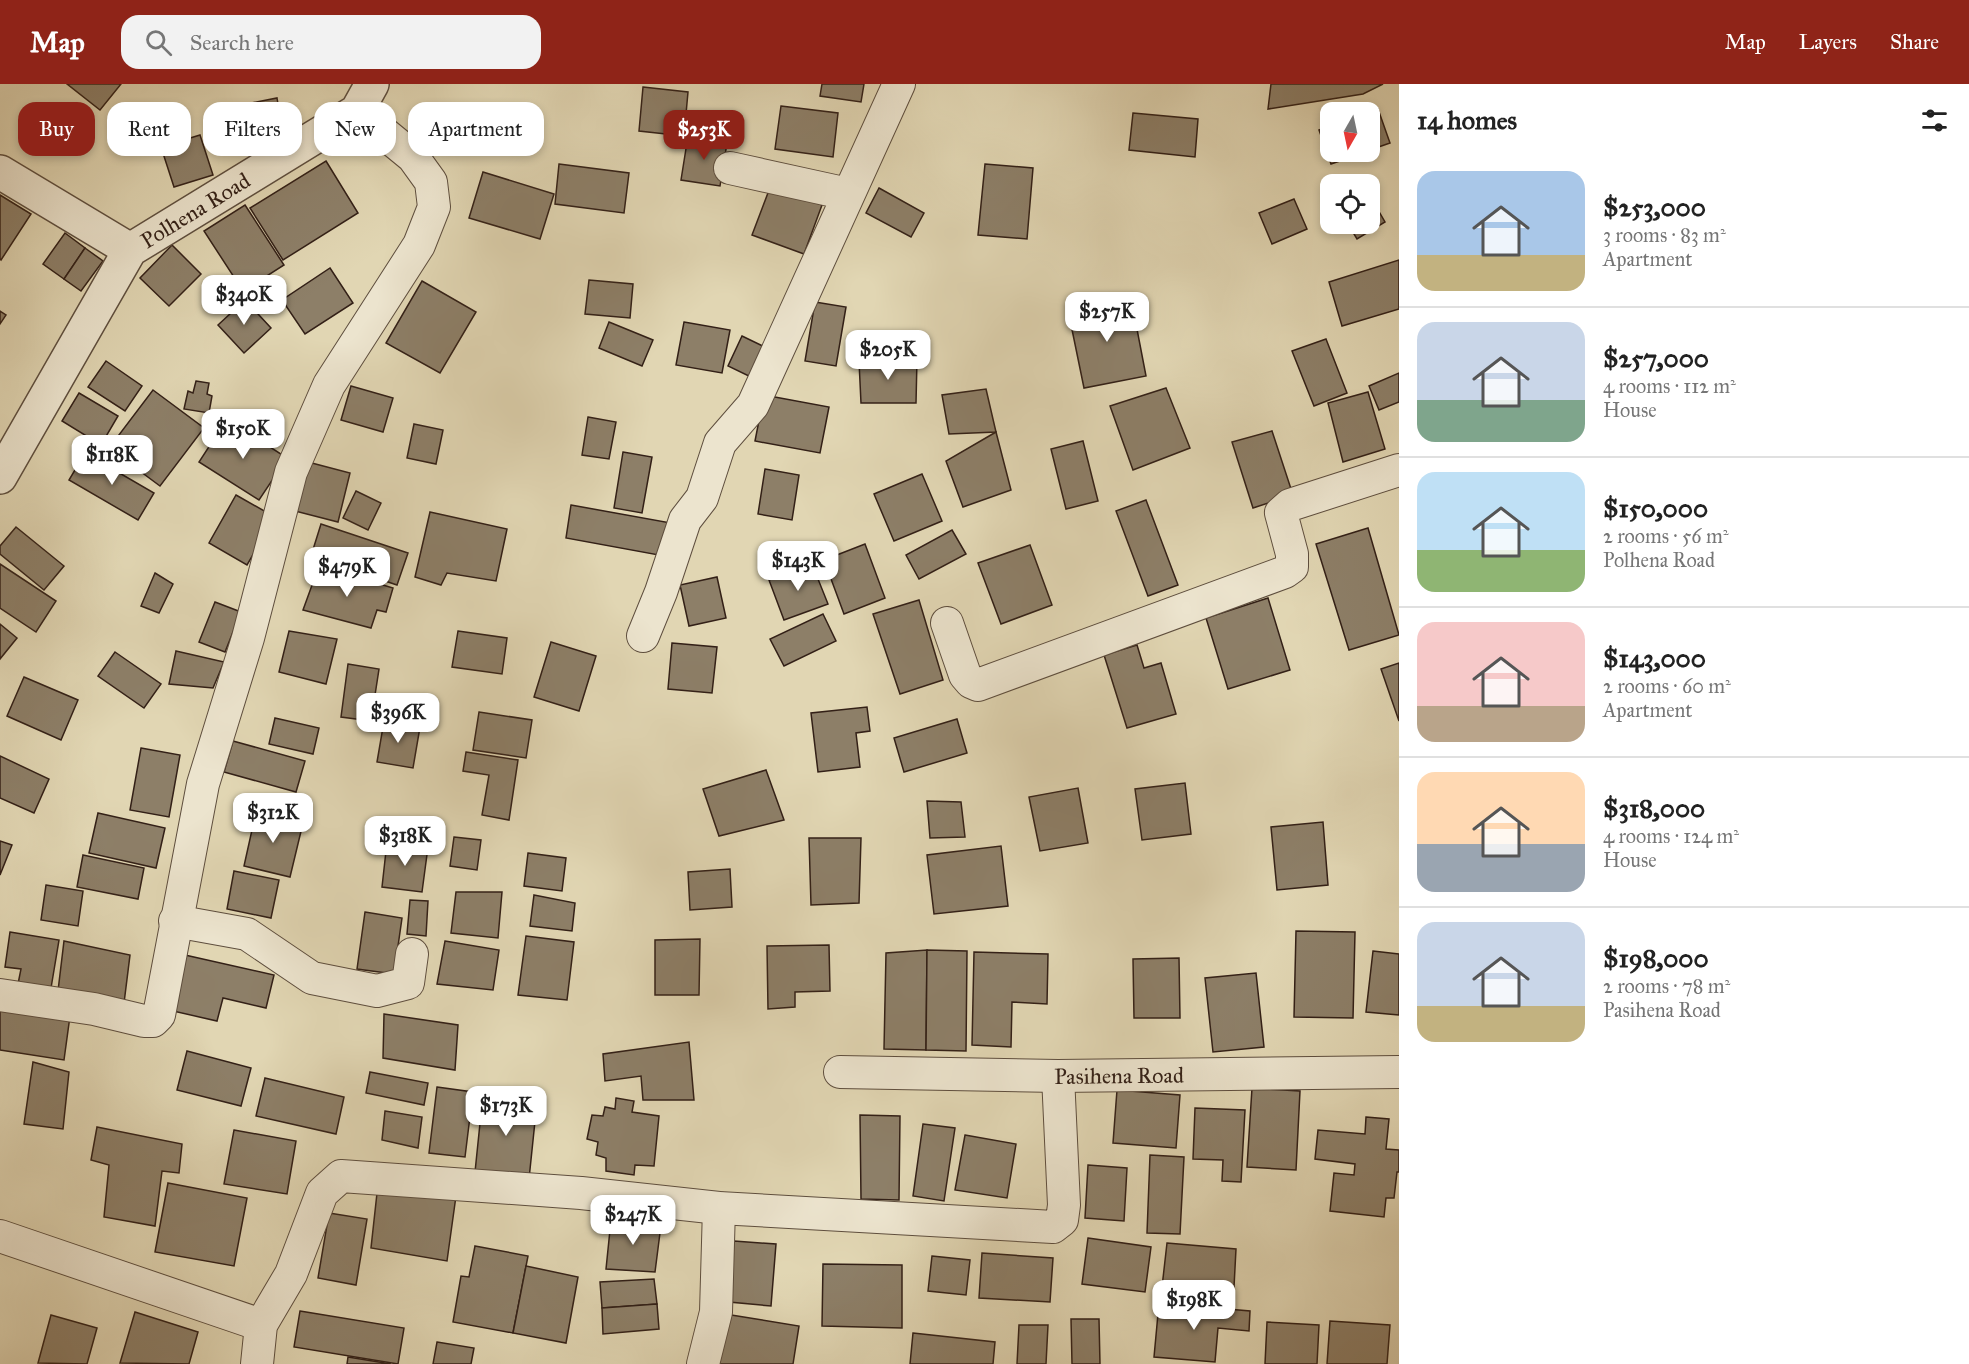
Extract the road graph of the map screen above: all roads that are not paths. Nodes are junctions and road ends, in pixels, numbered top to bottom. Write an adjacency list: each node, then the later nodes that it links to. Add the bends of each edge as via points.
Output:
1 (899, 84): 5 (street)
2 (364, 97): 6 (street, Polhena Road); 11 (street, via 431,182 434,207 419,245 329,384 291,472 248,638 203,784)
3 (730, 168): 5 (street)
4 (0, 172): 6 (street, Polhena Road)
5 (848, 194): 10 (street, via 753,405 720,443 702,498 685,520)
6 (130, 250): 8 (street, Polhena Road)
7 (1399, 470): 9 (street, via 1290,505 1281,513 1292,554 1292,567 1285,572 978,685 965,675)
8 (0, 477)
9 (947, 623)
10 (643, 636)
11 (176, 921): 12 (street, via 247,934 312,978 377,991 408,983); 13 (street, via 159,1015 153,1021)
12 (412, 954)
13 (0, 995)
14 (840, 1072): 16 (street, Pasihena Road)
15 (1399, 1072): 16 (street, Pasihena Road)
16 (1058, 1076): 17 (street, via 1064,1205 1062,1220 1053,1227)
17 (719, 1208): 19 (street, via 581,1193 341,1176 322,1193 291,1274); 21 (street, via 716,1312)
18 (0, 1236): 19 (street)
19 (261, 1325): 20 (street)
20 (257, 1364)
21 (703, 1364)

